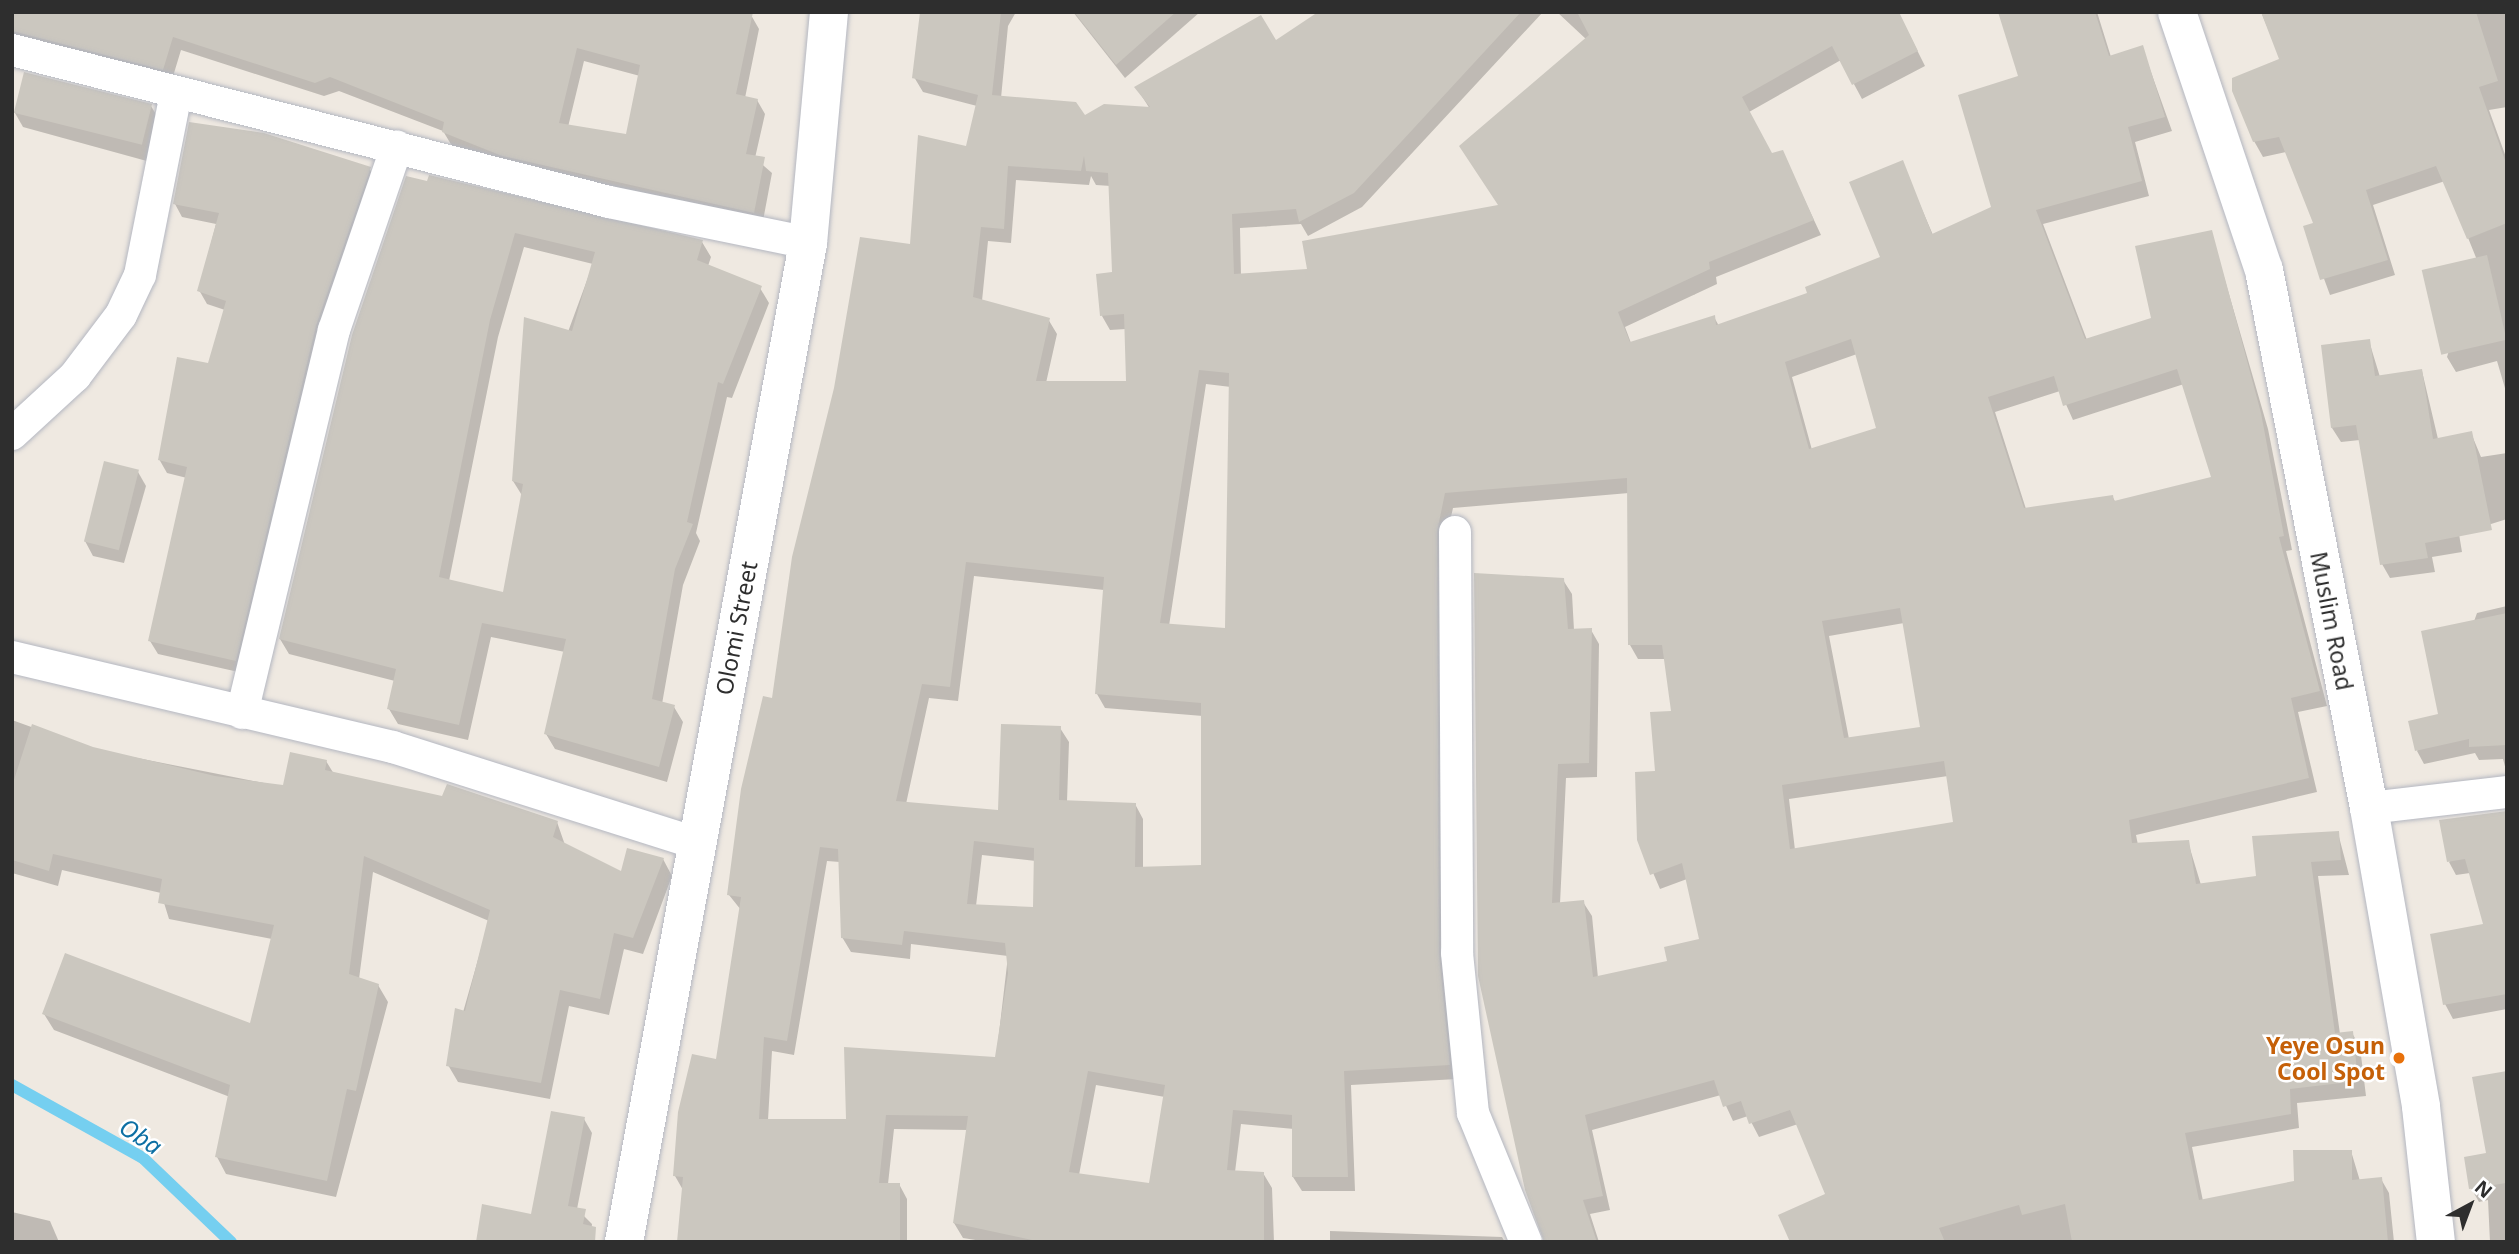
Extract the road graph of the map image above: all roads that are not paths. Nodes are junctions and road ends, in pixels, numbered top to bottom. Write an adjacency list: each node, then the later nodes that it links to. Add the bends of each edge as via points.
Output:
1 (830, 12): 6 (street, Olomi Street)
2 (2177, 12): 12 (street, Muslim Road, via 2264,270)
3 (12, 50): 4 (street)
4 (176, 94): 5 (street); 7 (street, via 140,275 121,315 75,376)
5 (397, 146): 6 (street, via 609,202); 10 (street, via 334,330)
6 (808, 243): 13 (street, Olomi Street)
7 (12, 434)
8 (1455, 531): 15 (street, via 1457,953 1473,1113)
9 (12, 657): 10 (street)
10 (242, 713): 13 (street, via 526,784)
11 (2507, 792): 12 (street)
12 (2369, 808): 16 (street, Muslim Road, via 2421,1107)
13 (696, 842): 14 (street, Olomi Street)
14 (624, 1242)
15 (1527, 1242)
16 (2436, 1242)

